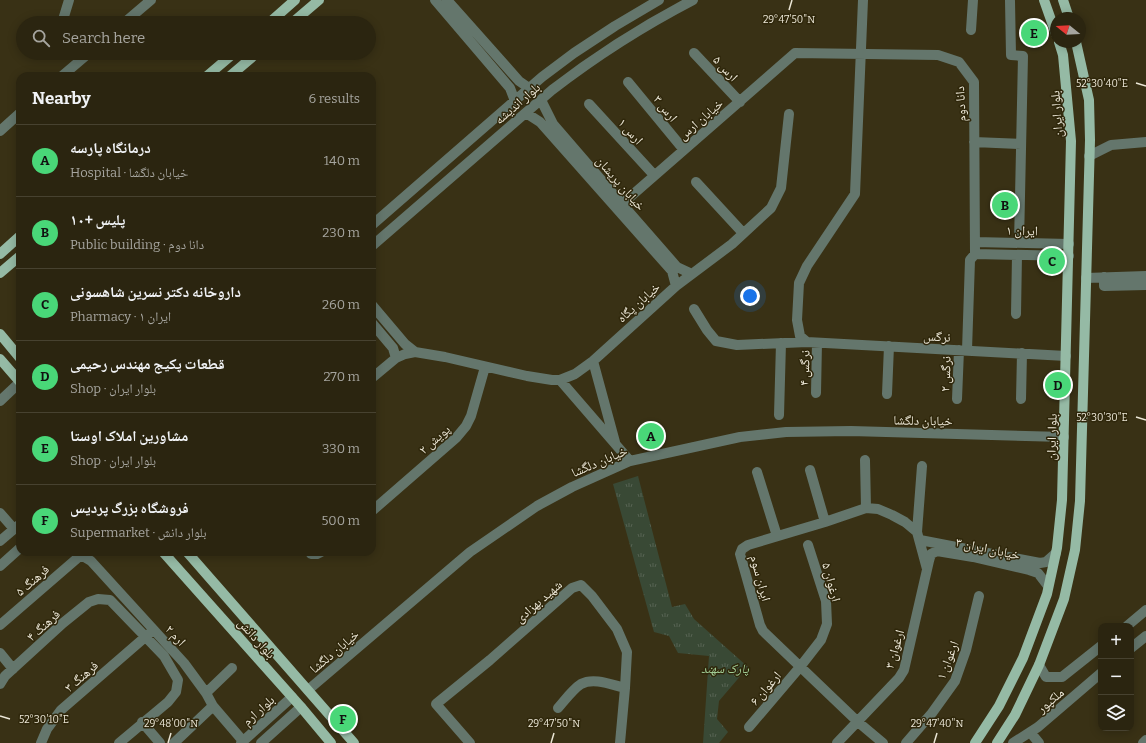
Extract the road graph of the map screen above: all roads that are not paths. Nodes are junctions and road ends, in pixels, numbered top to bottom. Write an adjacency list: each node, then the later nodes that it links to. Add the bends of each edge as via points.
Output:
1 (69, 0): 16 (street)
2 (151, 0): 17 (street)
3 (295, 0): 18 (main road)
4 (319, 0): 19 (main road)
5 (435, 0): 35 (street, via 510,88)
6 (447, 0): 33 (street, via 519,81)
7 (659, 0): 33 (street, بلوار اندیشه, via 574,53)
8 (693, 0): 34 (street, بلوار اندیشه, via 623,39)
9 (863, 0): 25 (street)
10 (973, 0): 20 (street)
11 (1063, 0): 14 (main road)
12 (1010, 1): 44 (street, via 1011,54 1023,56)
13 (1047, 2): 15 (main road)
14 (1067, 12)
15 (1050, 13)
16 (64, 16)
17 (132, 16)
18 (277, 16)
19 (300, 16)
20 (971, 30)
21 (1061, 48): 56 (main road, بلوار ایران, via 1071,141)
22 (1077, 48): 46 (main road, via 1089,100)
23 (694, 53): 36 (street, ارس ۵)
24 (795, 53): 25 (street, دانا دوم); 36 (street, خیابان ارس)
25 (861, 54): 42 (street, دانا دوم, via 938,55 959,62 974,82); 75 (street, via 855,194 807,266 799,284 796,320 800,336)
26 (81, 60): 29 (street)
27 (226, 60): 30 (main road)
28 (249, 60): 31 (main road)
29 (67, 72)
30 (212, 72)
31 (235, 72)
32 (628, 82): 45 (street, ارس ۳)
33 (529, 88): 35 (street, بلوار اندیشه)
34 (540, 100): 38 (street, بلوار اندیشه); 49 (street, خیابان پریشان, via 553,124)
35 (515, 101): 50 (street, بلوار اندیشه)
36 (740, 102): 45 (street, خیابان ارس)
37 (589, 104): 47 (street, ارس ۱)
38 (526, 113): 54 (street, بلوار اندیشه); 68 (street, خیابان پریشان, via 540,122 672,272)
39 (789, 114): 51 (street, خیابان پگاه, via 781,188 771,208)
40 (16, 117): 41 (street)
41 (0, 131)
42 (974, 142): 44 (street); 53 (street, دانا دوم)
43 (1146, 142): 46 (street, via 1111,145)
44 (1021, 144): 55 (street)
45 (684, 150): 47 (street, خیابان ارس)
46 (1089, 156): 66 (main road)
47 (654, 176): 49 (street, خیابان ارس)
48 (696, 182): 51 (street)
49 (622, 204): 63 (street, خیابان پریشان, via 677,267)
50 (376, 222)
51 (743, 233): 63 (street, خیابان پگاه)
52 (16, 240): 57 (main road)
53 (974, 242): 55 (street, ایران ۱); 58 (street, دانا دوم)
54 (376, 243)
55 (1019, 243): 56 (street, ایران ۱)
56 (1069, 244): 60 (main road, بلوار ایران)
57 (0, 254)
58 (975, 254): 59 (street, ایران ۱); 77 (street, نرگس ۲, via 970,260)
59 (1017, 255): 60 (street, ایران ۱); 71 (street)
60 (1069, 256): 81 (main road, بلوار ایران)
61 (16, 259): 62 (main road)
62 (0, 273)
63 (692, 274): 68 (street, خیابان پگاه)
64 (1146, 276): 65 (street)
65 (1104, 277): 66 (street); 67 (street, via 1104,286)
66 (1086, 278): 131 (main road, via 1080,501 1075,550 1064,599)
67 (1146, 285)
68 (676, 286): 84 (street, خیابان پگاه)
69 (694, 308): 74 (street, نرگس, via 716,341 737,345)
70 (376, 310): 78 (street)
71 (1016, 314)
72 (376, 328): 82 (street, via 393,348)
73 (0, 334): 79 (main road)
74 (781, 343): 75 (street, نرگس); 95 (street)
75 (812, 343): 76 (street, نرگس); 90 (street, نرگس ۴)
76 (889, 346): 77 (street, نرگس); 91 (street)
77 (963, 350): 80 (street, نرگس); 92 (street, نرگس ۲)
78 (415, 352): 82 (street); 85 (street)
79 (16, 353)
80 (1022, 353): 81 (street, نرگس); 93 (street)
81 (1066, 356): 96 (main road, بلوار ایران)
82 (396, 358): 86 (street)
83 (0, 359): 87 (main road)
84 (592, 361): 88 (street, خیابان پگاه, via 575,374); 97 (street)
85 (485, 367): 88 (street); 103 (street, پویش ۲, via 466,426 456,438)
86 (376, 375)
87 (16, 377)
88 (560, 380): 97 (street)
89 (16, 386): 94 (street)
90 (816, 393)
91 (887, 394)
92 (957, 399)
93 (1021, 399)
94 (0, 401)
95 (779, 415)
96 (1064, 437): 99 (street, خیابان دلگشا, via 851,431 786,432 740,437); 114 (main road, بلوار ایران, via 1062,500)
97 (616, 446): 99 (street)
98 (866, 460): 104 (street)
99 (630, 461): 138 (street, خیابان دلگشا, via 537,506 482,543)
100 (922, 466): 110 (street)
101 (810, 470): 106 (street)
102 (757, 472): 109 (street)
103 (376, 508)
104 (866, 508): 106 (street, ایران سوم); 110 (street, via 878,509 905,522)
105 (0, 513): 107 (street)
106 (825, 522): 109 (street, ایران سوم)
107 (16, 525)
108 (16, 527): 111 (street)
109 (777, 536): 132 (street, ایران سوم, via 748,545 740,554 763,631)
110 (918, 536): 114 (street, خیابان ایران ۳, via 1040,563 1046,562); 119 (street)
111 (0, 541)
112 (808, 545): 132 (street, ارغوان ۵, via 826,601 826,624 821,640)
113 (16, 552): 120 (street)
114 (1056, 553): 121 (main road, بلوار ایران)
115 (80, 556): 125 (street, فرهنگ ۵)
116 (83, 556): 126 (street, ارم ۲, via 91,561)
117 (167, 556): 140 (main road, بلوار دانش)
118 (190, 556): 138 (main road, بلوار دانش)
119 (928, 565): 121 (street, خیابان ایران ۳, via 931,554 937,551 973,557 1038,573); 146 (street, ارغوان ۳, via 904,670)
120 (0, 566)
121 (1048, 586): 164 (main road, بلوار ایران, via 1023,658 999,706)
122 (979, 596): 163 (street, ارغوان ۱, via 966,650 955,680 932,713)
123 (1146, 610): 124 (street)
124 (1131, 623)
125 (0, 625)
126 (150, 633): 134 (street, فرهنگ ۴, via 110,600 98,599 89,602); 139 (street, ارم ۲, via 184,663); 145 (street, via 178,680 176,692 168,702); 152 (street, فرهنگ ۳, via 61,710 47,729)
127 (1146, 636): 128 (street)
128 (1134, 646)
129 (1098, 648): 131 (street, ملکپور, via 1062,677 1046,677)
130 (0, 653): 134 (street)
131 (1039, 665): 165 (main road, via 1015,716)
132 (800, 666): 146 (street, ایران سوم); 148 (street, ارغوان ۶)
133 (232, 668): 139 (street)
134 (13, 669): 136 (street, فرهنگ ۴)
135 (1098, 677): 149 (street, ملکپور)
136 (0, 684)
137 (625, 688): 143 (street, via 604,683 581,684); 159 (street, شهید بهزادی, via 626,652 617,629 581,585 572,588 436,704); 160 (street, شهید بهزادی)
138 (308, 690): 158 (main road, بلوار دانش)
139 (206, 693): 141 (street, ارم ۲)
140 (292, 697): 142 (main road, بلوار دانش); 144 (street, بلوار ارم)
141 (213, 706): 151 (street, ارم ۲); 155 (street)
142 (301, 707): 147 (street, بلوار ارم); 157 (main road, بلوار دانش)
143 (558, 708)
144 (276, 712): 147 (street, via 279,710 285,713 286,720); 151 (street, بلوار ارم)
145 (142, 722): 153 (street); 154 (street)
146 (858, 722): 161 (street, ارغوان ۳); 162 (street, ایران سوم)
147 (283, 723): 156 (street, بلوار ارم)
148 (749, 727)
149 (1030, 732): 166 (street, ملکپور); 167 (street)
150 (1146, 740): 168 (street)
151 (242, 742)
152 (41, 743)
153 (119, 743)
154 (160, 743)
155 (174, 743)
156 (261, 743)
157 (331, 743)
158 (354, 743)
159 (470, 743)
160 (620, 743)
161 (837, 743)
162 (883, 743)
163 (906, 743)
164 (975, 743)
165 (997, 743)
166 (1013, 743)
167 (1039, 743)
168 (1143, 743)

